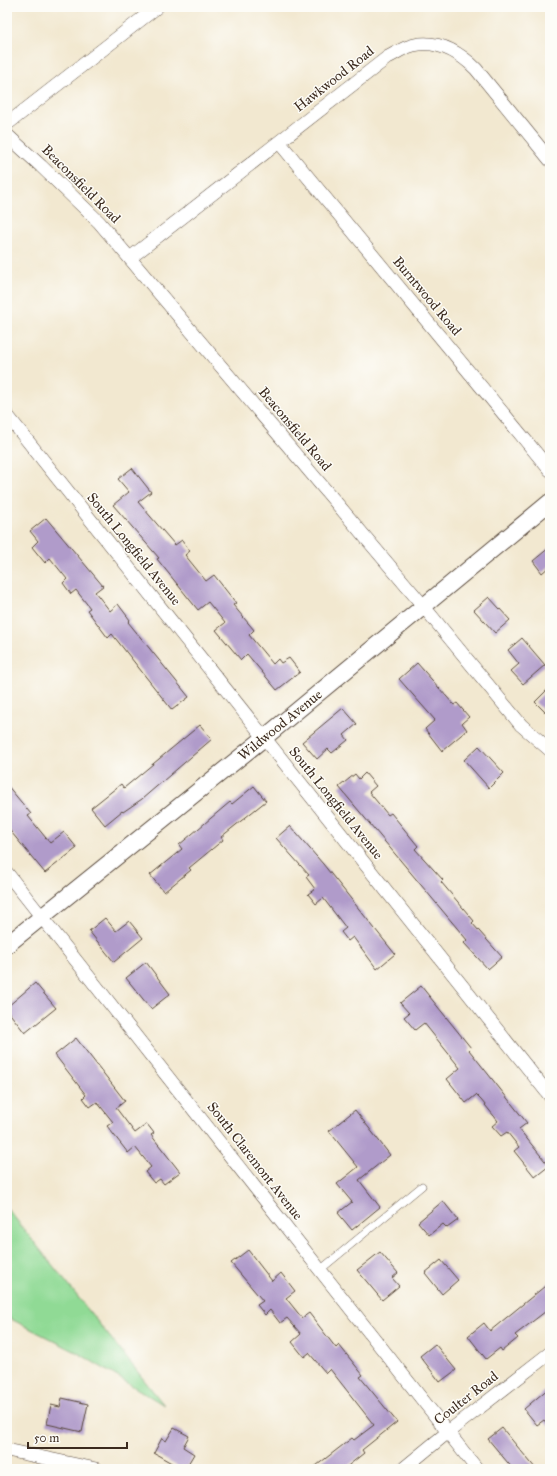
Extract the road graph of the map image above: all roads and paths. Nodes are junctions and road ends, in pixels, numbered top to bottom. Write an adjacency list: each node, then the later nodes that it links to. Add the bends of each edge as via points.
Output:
1 (157, 7): 2 (street)
2 (7, 124)
3 (7, 135): 6 (street, Beaconsfield Road, via 78,201)
4 (279, 142): 5 (street, Hawkwood Road, via 388,57 413,45 428,44 452,50 465,58); 6 (street, Hawkwood Road); 8 (street, Burntwood Road)
5 (550, 160)
6 (130, 258): 10 (street, Beaconsfield Road)
7 (7, 416): 11 (street, South Longfield Avenue)
8 (550, 470)
9 (550, 502): 10 (street, Wildwood Avenue)
10 (424, 607): 11 (street, Wildwood Avenue); 12 (street, Beaconsfield Road, via 521,726)
11 (264, 738): 14 (street, Wildwood Avenue); 16 (street, South Longfield Avenue)
12 (550, 750)
13 (7, 873): 14 (street, South Claremont Avenue)
14 (42, 917): 15 (street, Wildwood Avenue); 18 (street, South Claremont Avenue)
15 (7, 946)
16 (550, 1096)
17 (422, 1186): 18 (lane)
18 (320, 1270): 20 (street, South Claremont Avenue)
19 (550, 1353): 20 (street, Coulter Road)
20 (448, 1432): 23 (street, Coulter Road); 24 (street, South Claremont Avenue)
21 (7, 1450): 22 (street)
22 (96, 1469)
23 (403, 1469)
24 (477, 1469)

